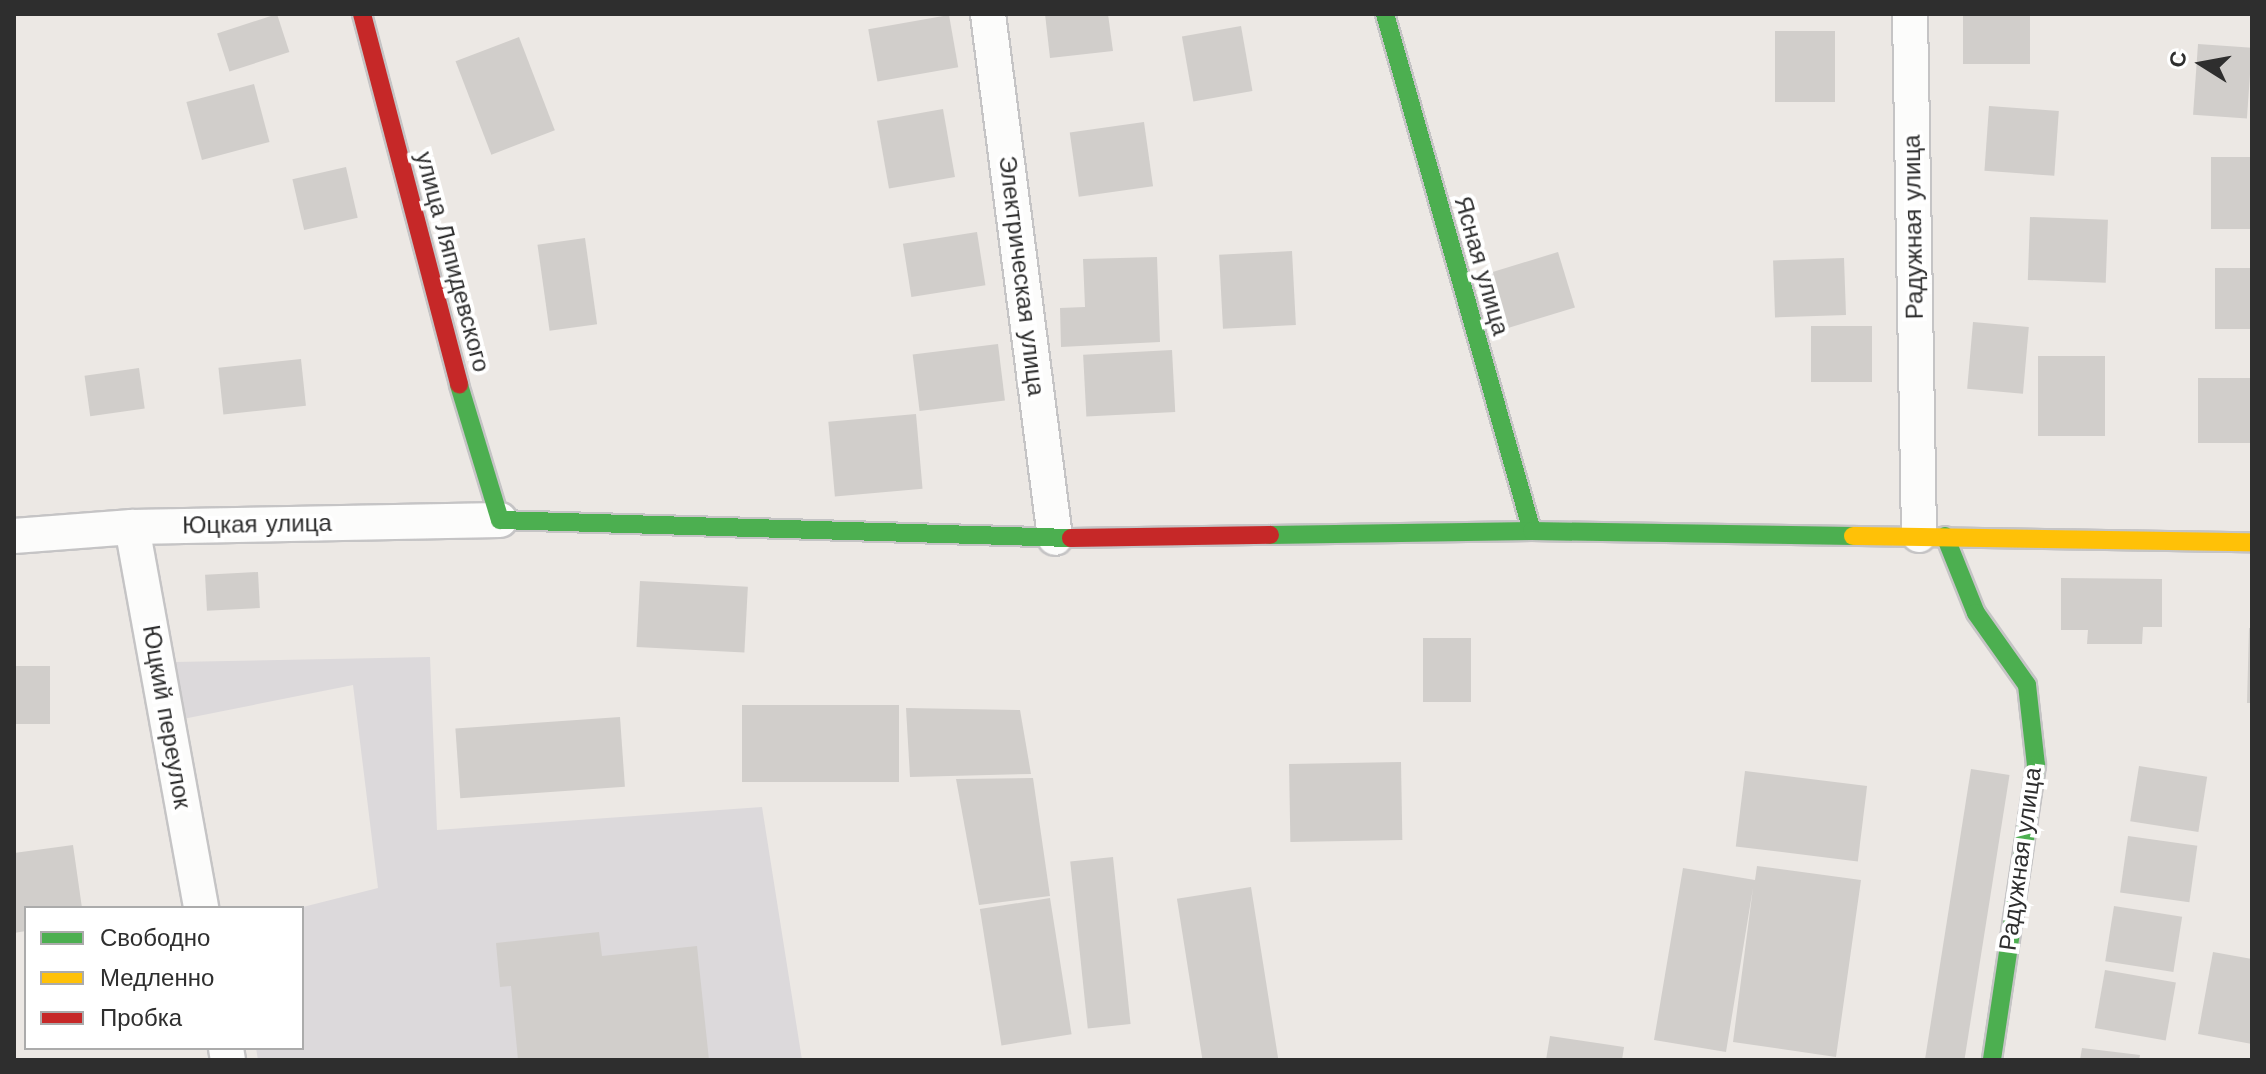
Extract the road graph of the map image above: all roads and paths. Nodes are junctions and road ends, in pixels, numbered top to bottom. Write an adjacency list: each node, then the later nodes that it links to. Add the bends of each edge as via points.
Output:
1 (362, 14): 5 (street, улица Ляпидевского)
2 (988, 14): 10 (street, Электрическая улица)
3 (1385, 14): 7 (street, Ясная улица)
4 (1910, 14): 9 (street, Радужная улица)
5 (500, 520): 6 (street, Юцкая улица); 10 (street)
6 (132, 527): 8 (street, Юцкая улица); 12 (street, Юцкий переулок)
7 (1532, 531): 9 (street); 10 (street)
8 (14, 536)
9 (1932, 536): 11 (street); 13 (street, Радужная улица, via 1976,613 2027,685 2036,765)
10 (1055, 538)
11 (2252, 542)
12 (201, 906)
13 (1992, 1060)

